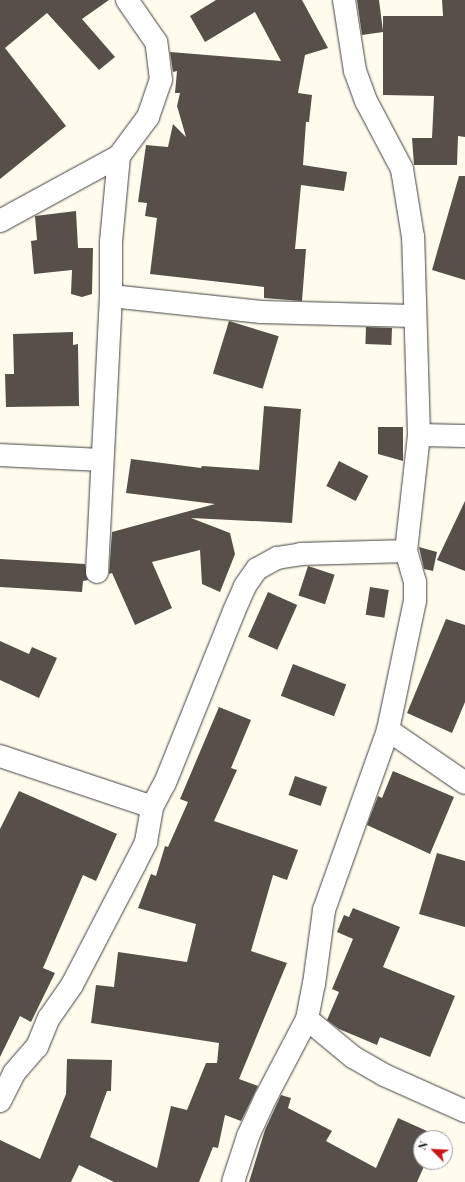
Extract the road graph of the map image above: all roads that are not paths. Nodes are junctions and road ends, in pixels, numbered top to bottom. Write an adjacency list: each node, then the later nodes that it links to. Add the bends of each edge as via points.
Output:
1 (127, 0): 3 (street, via 156,42 161,80 148,117)
2 (344, 0): 6 (street, via 355,71 366,101 402,169 413,237)
3 (119, 156): 4 (street); 5 (street, via 111,242)
4 (0, 221)
5 (111, 296): 6 (street, via 261,312); 10 (street)
6 (414, 316): 7 (street)
7 (419, 435): 8 (street); 11 (street)
8 (465, 436)
9 (0, 455): 10 (street)
10 (101, 460): 12 (street)
11 (406, 551): 13 (street, via 415,582 415,601); 16 (street, via 301,554 277,558 257,569 236,605 165,783)
12 (97, 572)
13 (388, 730): 15 (street); 17 (street, via 324,910)
14 (0, 756): 16 (street)
15 (465, 783)
16 (152, 807): 18 (street, via 146,842 132,871 72,985 49,1018 37,1047 14,1073)
17 (307, 1019): 19 (street, via 353,1057 384,1075); 20 (street, via 264,1099 248,1136)
18 (0, 1101)
19 (465, 1111)
20 (233, 1182)

